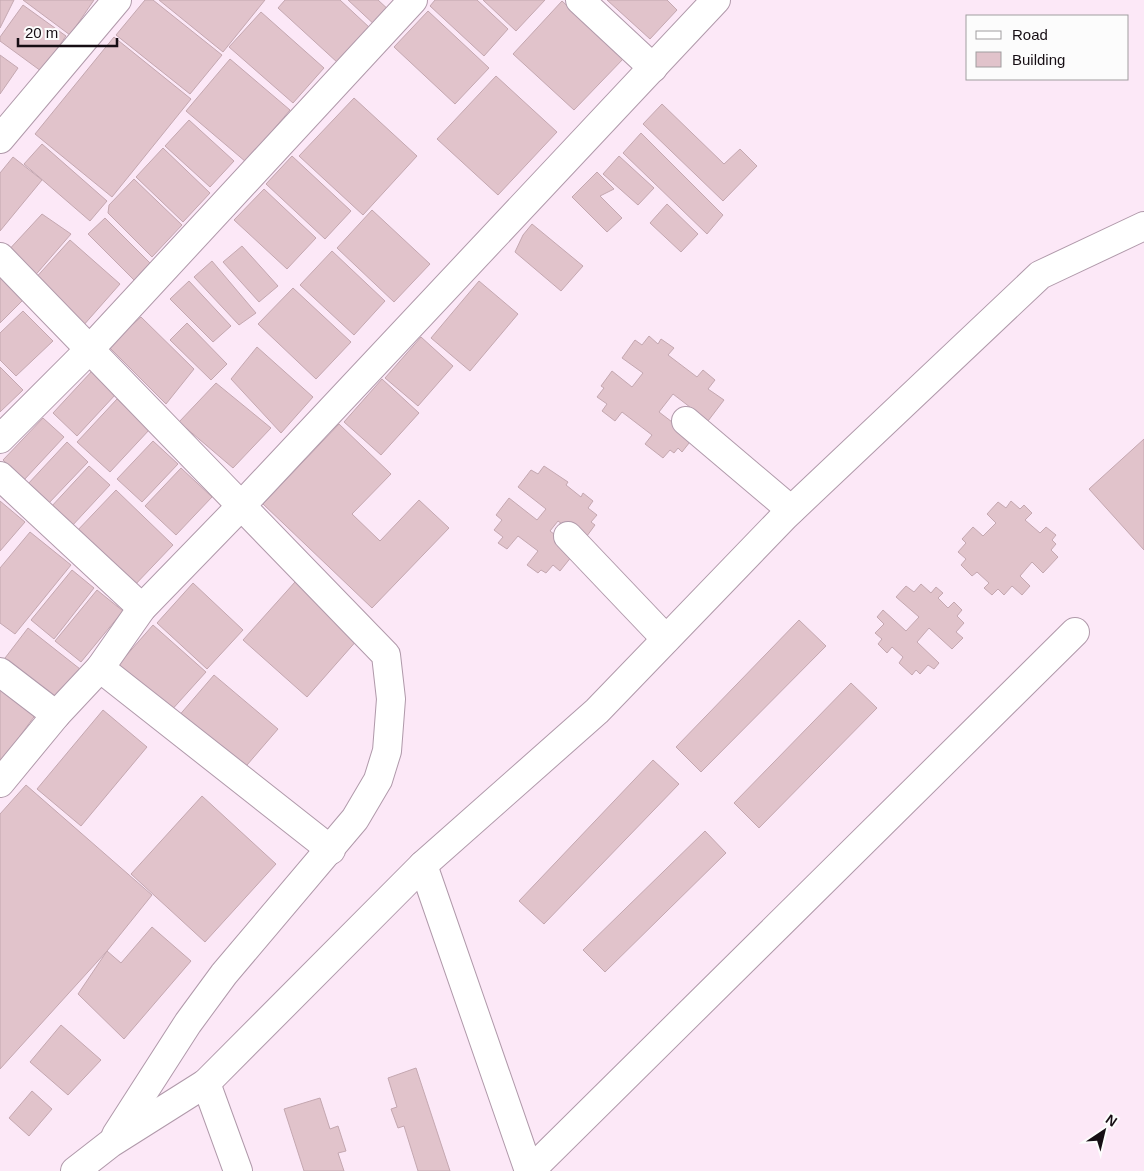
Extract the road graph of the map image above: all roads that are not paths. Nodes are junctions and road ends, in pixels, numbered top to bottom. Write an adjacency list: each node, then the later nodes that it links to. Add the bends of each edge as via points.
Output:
1 (117, 0): 6 (street)
2 (413, 0): 9 (street)
3 (580, 0): 5 (street)
4 (716, 0): 5 (street)
5 (653, 68): 13 (street)
6 (0, 139)
7 (1144, 226): 14 (street, via 1040,275)
8 (0, 257): 9 (street)
9 (90, 349): 11 (street); 13 (street)
10 (686, 420): 14 (street)
11 (0, 439)
12 (0, 476): 16 (street)
13 (241, 506): 16 (street); 23 (street, via 386,655 391,699 387,750 378,780 355,819)
14 (791, 510): 18 (street)
15 (568, 536): 18 (street)
16 (142, 608): 19 (street)
17 (1075, 632): 29 (street)
18 (666, 639): 24 (street, via 597,711)
19 (100, 668): 21 (street); 23 (street)
20 (0, 672): 21 (street)
21 (56, 715): 22 (street)
22 (0, 782)
23 (331, 850): 26 (street, via 224,974 188,1023)
24 (423, 865): 25 (street); 29 (street)
25 (206, 1083): 26 (street); 28 (street)
26 (111, 1143): 27 (street)
27 (75, 1171)
28 (238, 1171)
29 (529, 1171)

